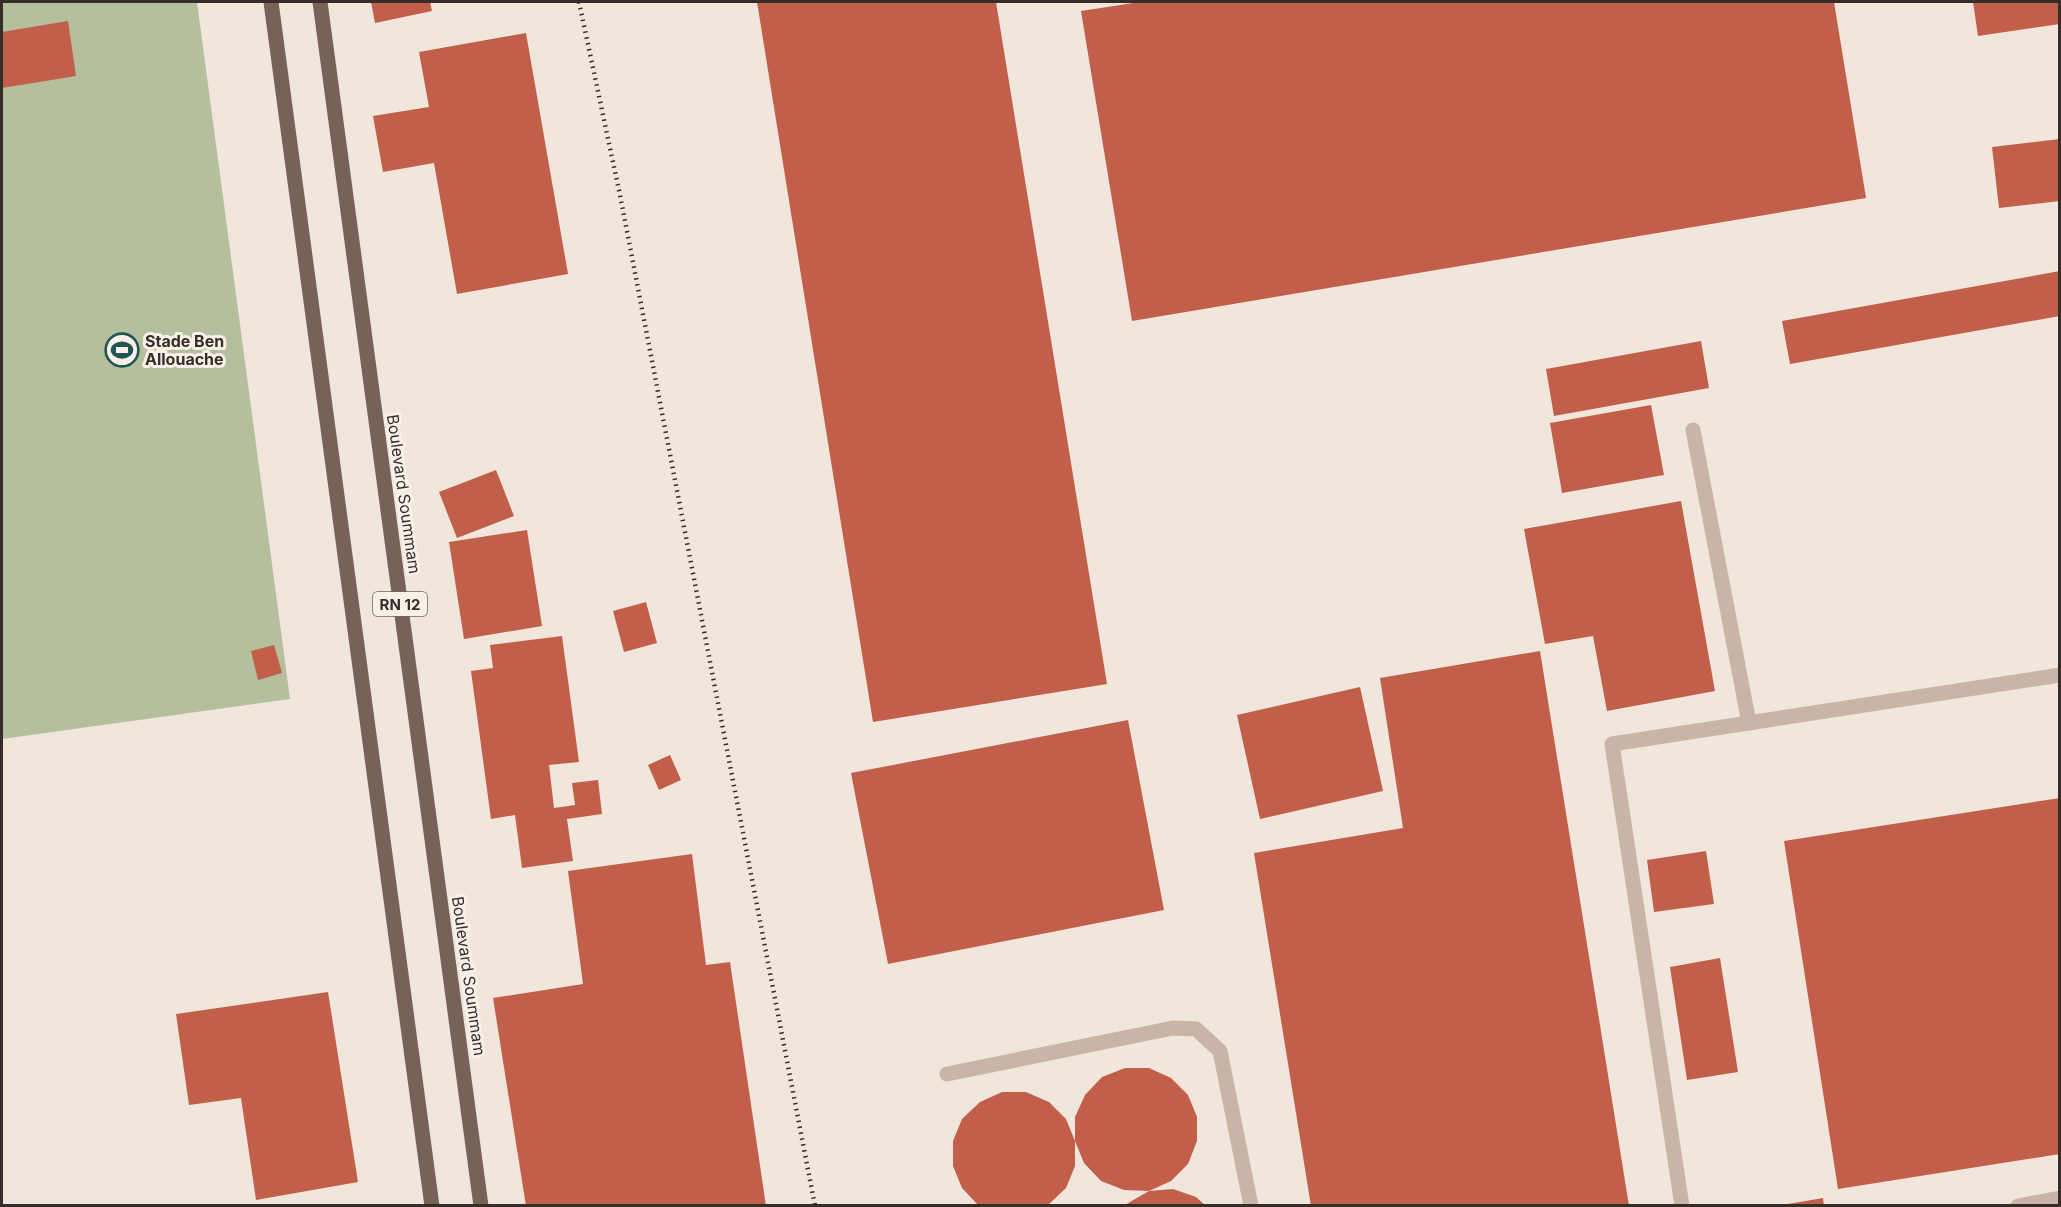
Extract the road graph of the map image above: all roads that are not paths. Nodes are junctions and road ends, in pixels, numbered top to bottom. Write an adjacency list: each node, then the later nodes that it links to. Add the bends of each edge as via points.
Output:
1 (271, 2): 8 (main road, RN 12)
2 (320, 2): 9 (main road, Boulevard Soummam / RN 12)
3 (1693, 430): 5 (lane)
4 (2060, 675): 5 (lane)
5 (1749, 723): 11 (lane, via 1612,744)
6 (947, 1074): 10 (lane, via 1173,1028 1196,1029 1220,1051)
7 (2060, 1198): 12 (lane)
8 (432, 1206)
9 (482, 1206)
10 (1251, 1206)
11 (1682, 1206)
12 (2018, 1206)

